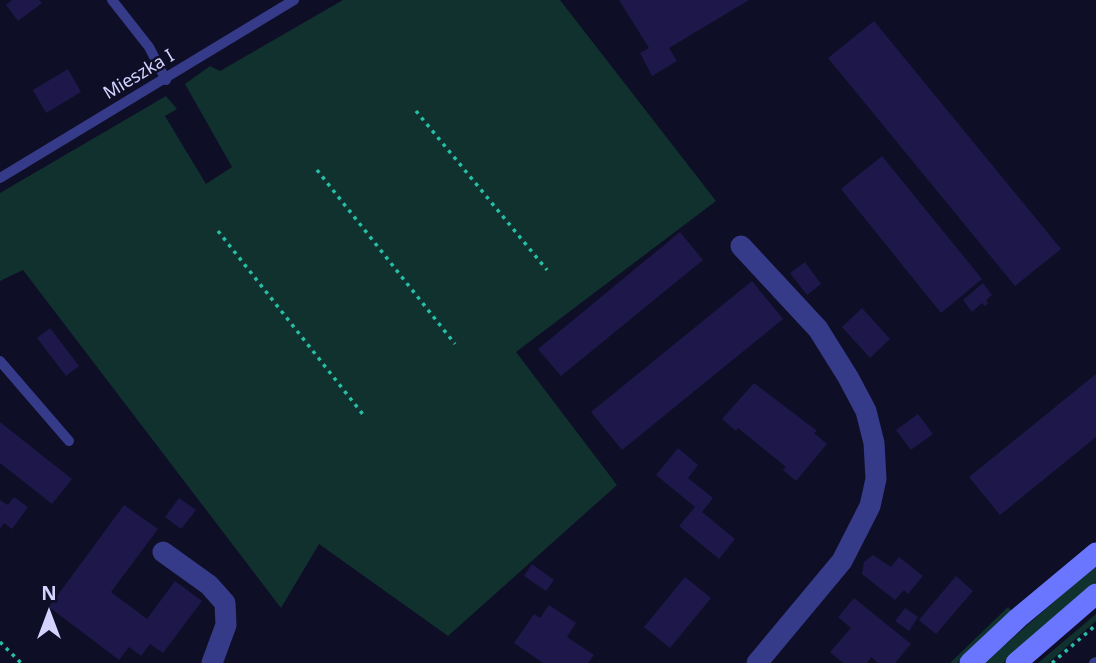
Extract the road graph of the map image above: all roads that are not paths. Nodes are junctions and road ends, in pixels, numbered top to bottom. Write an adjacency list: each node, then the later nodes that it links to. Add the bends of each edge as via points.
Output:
1 (112, 0): 3 (lane, via 149,47)
2 (294, 0): 3 (lane, Mieszka I)
3 (166, 80): 4 (lane, Mieszka I)
4 (0, 178)
5 (741, 246): 12 (street, via 818,329 848,377 866,411 876,479 870,506 842,561)
6 (0, 360): 7 (lane)
7 (69, 441)
8 (163, 552): 11 (street, via 209,585 225,603 226,625)
9 (1096, 554): 13 (street)
10 (1096, 594): 14 (street)
11 (212, 663)
12 (757, 663)
13 (970, 663)
14 (1016, 663)

